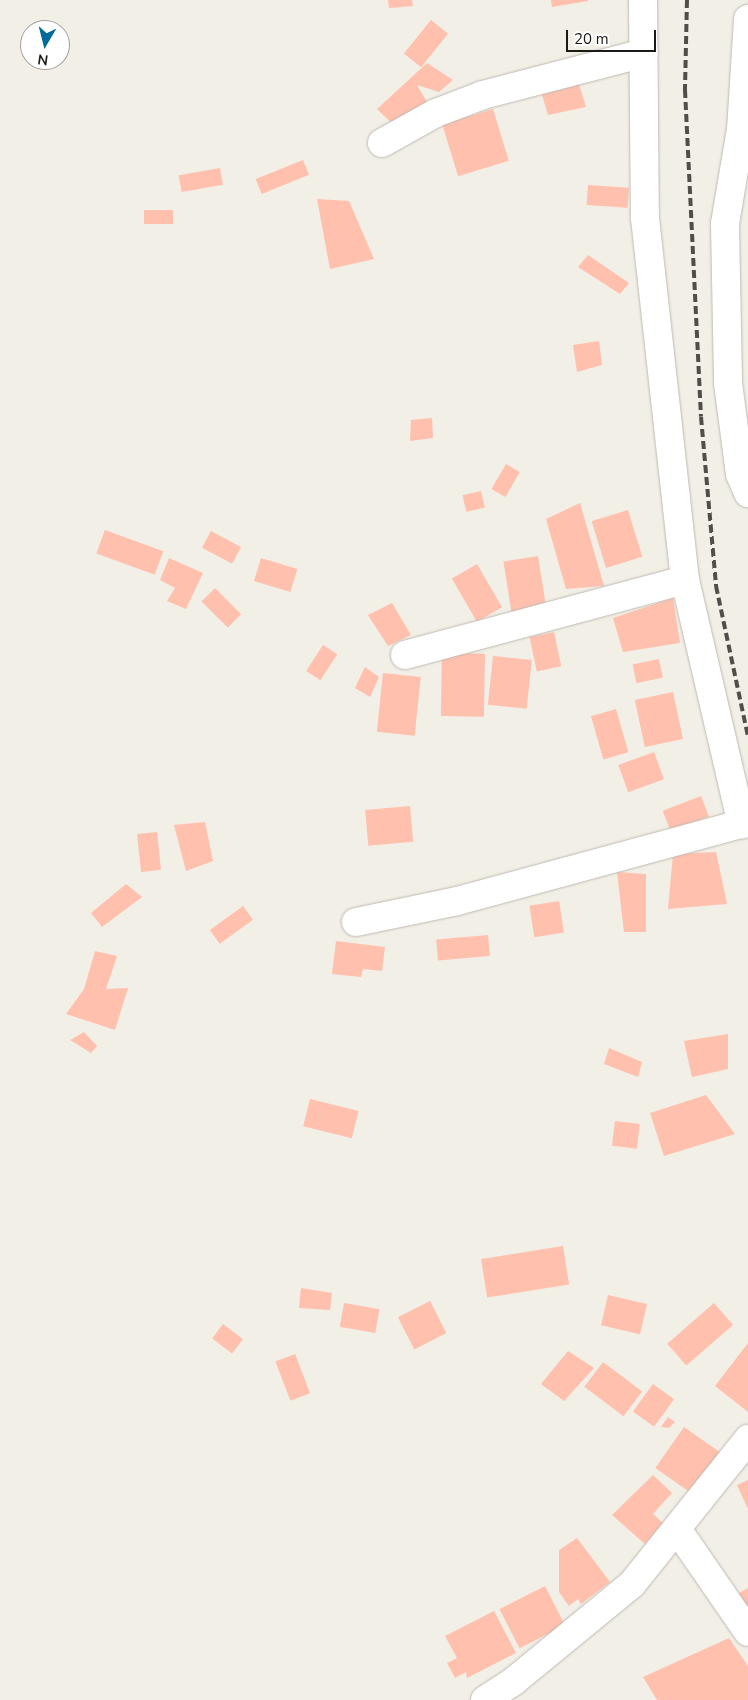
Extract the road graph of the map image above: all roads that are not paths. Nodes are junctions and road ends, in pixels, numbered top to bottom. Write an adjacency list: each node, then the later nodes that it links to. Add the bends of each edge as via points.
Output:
1 (643, 0): 3 (street)
2 (748, 19): 5 (street, via 741,129 725,224 728,383 740,474)
3 (644, 53): 4 (street, via 483,94 436,113); 6 (street, via 645,218)
4 (382, 143)
5 (748, 493)
6 (685, 580): 7 (street); 8 (street)
7 (405, 655)
8 (745, 823): 9 (street, via 457,901)
9 (356, 922)
10 (748, 1439): 11 (street)
11 (677, 1529): 12 (street); 13 (street, via 632,1584)
12 (748, 1632)
13 (520, 1690): 14 (street)
14 (484, 1700)

